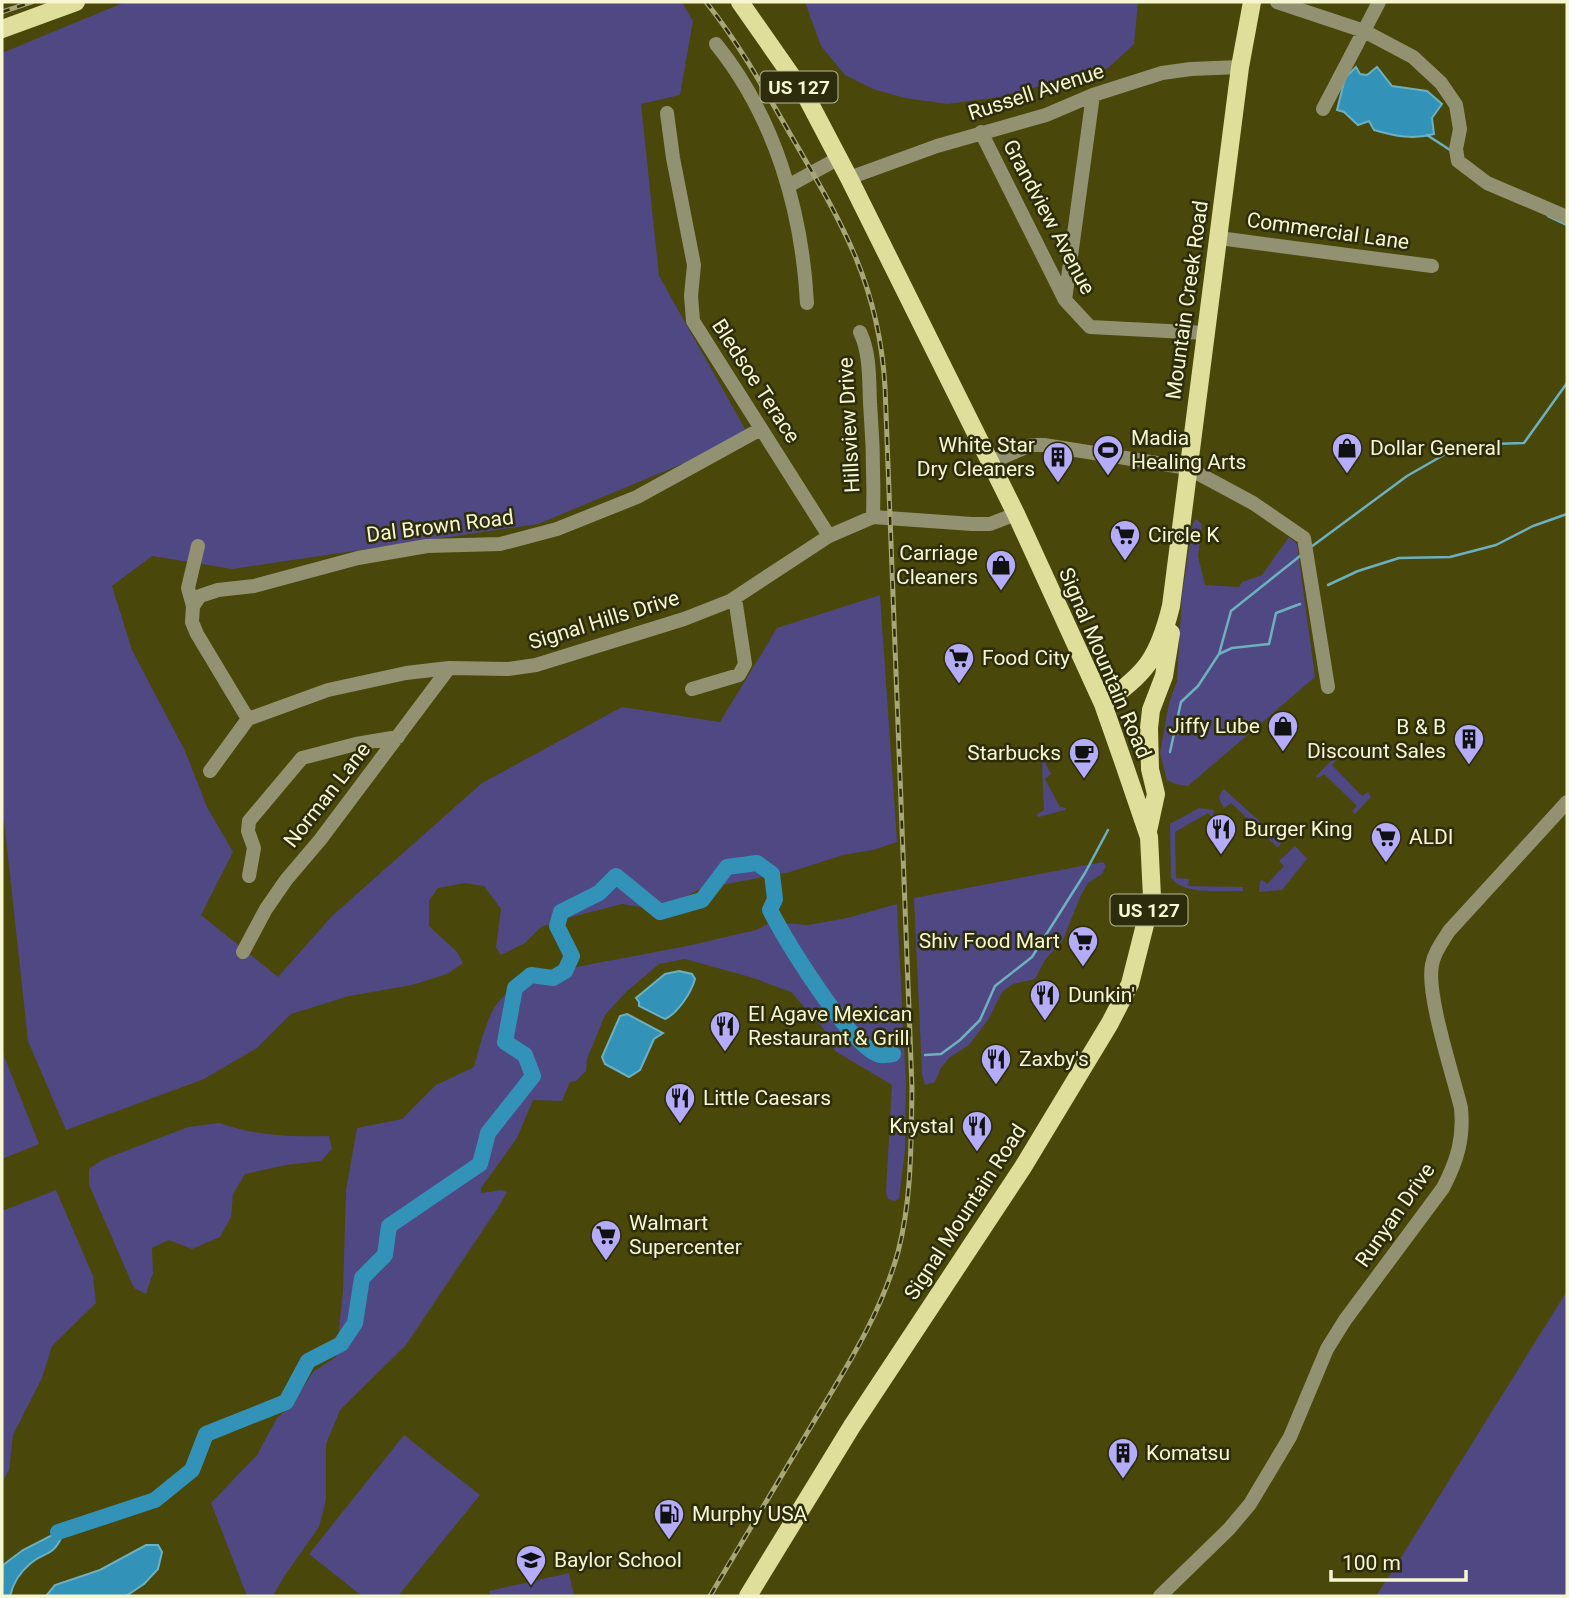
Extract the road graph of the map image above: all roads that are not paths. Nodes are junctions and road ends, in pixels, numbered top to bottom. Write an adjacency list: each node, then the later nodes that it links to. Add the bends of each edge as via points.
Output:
1 (76, 2): 6 (main road)
2 (740, 2): 14 (main road, Signal Mountain Road / US 127, via 807,98)
3 (1252, 2): 9 (main road, Mountain Creek Road)
4 (1277, 2): 7 (street)
5 (1379, 2): 7 (street)
6 (2, 29)
7 (1364, 31): 11 (street); 17 (street, via 1413,57 1441,83 1456,105 1458,161 1487,183)
8 (716, 44): 16 (street, via 735,67 764,120)
9 (1240, 67): 10 (street, Russell Avenue, via 1161,73); 18 (main road, Mountain Creek Road)
10 (1093, 95): 13 (street, Russell Avenue, via 1046,115); 20 (street)
11 (1323, 109)
12 (667, 113): 24 (street, Bledsoe Terace, via 694,265 693,321)
13 (981, 132): 15 (street, Russell Avenue); 20 (street, Grandview Avenue)
14 (839, 158): 15 (main road, Signal Mountain Road / US 127); 16 (street)
15 (849, 178): 25 (main road, Signal Mountain Road / US 127)
16 (788, 186): 21 (street, via 805,266)
17 (1567, 217)
18 (1219, 238): 19 (street, Commercial Lane); 23 (main road, Mountain Creek Road)
19 (1432, 266)
20 (1065, 300): 23 (street, Grandview Avenue, via 1090,327)
21 (807, 303)
22 (860, 332): 28 (street, Hillsview Drive, via 868,363)
23 (1206, 333): 26 (main road, Mountain Creek Road)
24 (761, 429): 29 (street, Bledsoe Terace); 32 (street, Dal Brown Road, via 637,497 557,529 500,544 427,546 358,558 254,586 218,590 200,596)
25 (991, 462): 26 (street, via 1031,445 1044,445); 27 (main road, Signal Mountain Road / US 127)
26 (1188, 468): 33 (main road, Mountain Creek Road); 35 (street, via 1253,503 1304,538)
27 (1016, 514): 28 (street, Signal Hills Drive, via 990,524); 37 (main road, Signal Mountain Road / US 127)
28 (873, 517): 29 (street, Signal Hills Drive)
29 (829, 536): 31 (street, Signal Hills Drive)
30 (198, 546): 32 (street, via 188,588)
31 (735, 598): 34 (street, Signal Hills Drive, via 684,619 536,665); 36 (street, via 745,663 739,675)
32 (193, 606): 38 (street, via 197,635)
33 (1171, 606): 37 (main road, Mountain Creek Road, via 1164,635 1143,672); 42 (main road, via 1168,656 1149,728 1156,794)
34 (449, 668): 38 (street, Signal Hills Drive, via 328,690); 39 (street, Norman Lane)
35 (1328, 687)
36 (692, 689)
37 (1103, 704): 42 (main road, Signal Mountain Road / US 127)
38 (248, 719): 40 (street)
39 (398, 737): 43 (street, via 302,758 249,821 254,848); 44 (street, Norman Lane, via 272,899)
40 (210, 771)
41 (1567, 802): 46 (street, Runyan Drive, via 1449,931 1436,952 1431,987 1463,1129 1454,1167 1327,1349 1290,1437 1250,1504)
42 (1147, 831): 45 (main road, Signal Mountain Road / US 127, via 1152,897 1130,984 1110,1023)
43 (249, 876)
44 (243, 952)
45 (748, 1596)
46 (1160, 1596)

